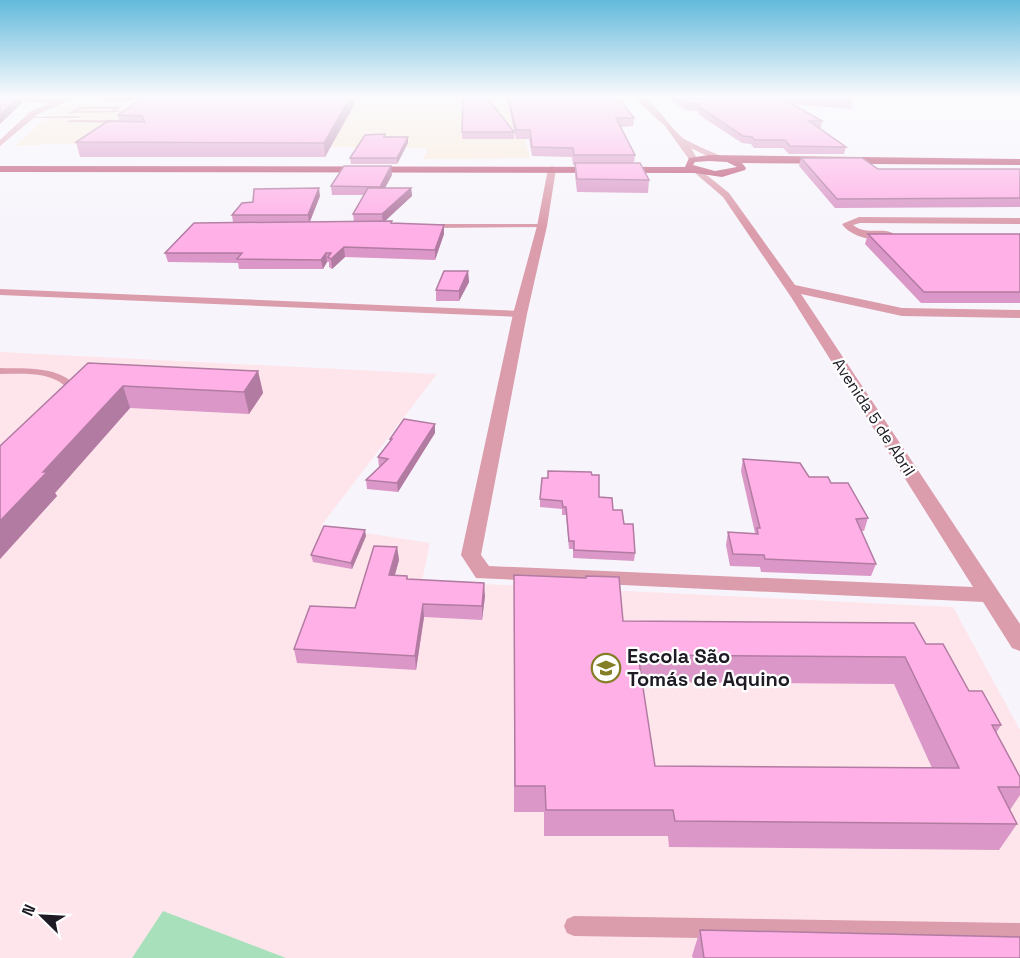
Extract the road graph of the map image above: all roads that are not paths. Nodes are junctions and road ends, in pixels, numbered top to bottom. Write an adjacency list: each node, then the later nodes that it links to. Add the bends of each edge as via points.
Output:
1 (682, 141): 2 (street, Avenida 5 de Abril); 6 (street, Avenida 5 de Abril)
2 (718, 158): 3 (main road); 6 (main road)
3 (730, 160): 5 (main road); 11 (main road, via 742,166)
4 (0, 162): 7 (main road)
5 (1020, 162)
6 (695, 165): 7 (main road); 10 (main road); 12 (main road); 13 (street, Avenida 5 de Abril)
7 (496, 166): 9 (main road); 10 (main road)
8 (1020, 168): 11 (main road)
9 (0, 169)
10 (552, 169): 16 (street)
11 (740, 170): 12 (main road)
12 (727, 173): 13 (street)
13 (726, 195): 19 (street, Avenida 5 de Abril)
14 (1020, 220): 17 (street, via 859,220 847,224 850,230 861,233)
15 (423, 226): 16 (lane)
16 (542, 226): 20 (street)
17 (903, 235)
18 (0, 292): 20 (lane)
19 (793, 293): 21 (street, via 902,312); 22 (street, via 902,320); 25 (street, Avenida 5 de Abril)
20 (520, 314): 25 (street, via 471,555 483,573)
21 (1020, 314)
22 (1020, 323)
23 (0, 371): 24 (lane, via 57,376 69,383 74,390)
24 (57, 406)
25 (989, 595): 26 (street, Avenida 5 de Abril)
26 (1020, 642)
27 (574, 926): 28 (lane)
28 (1020, 933)

